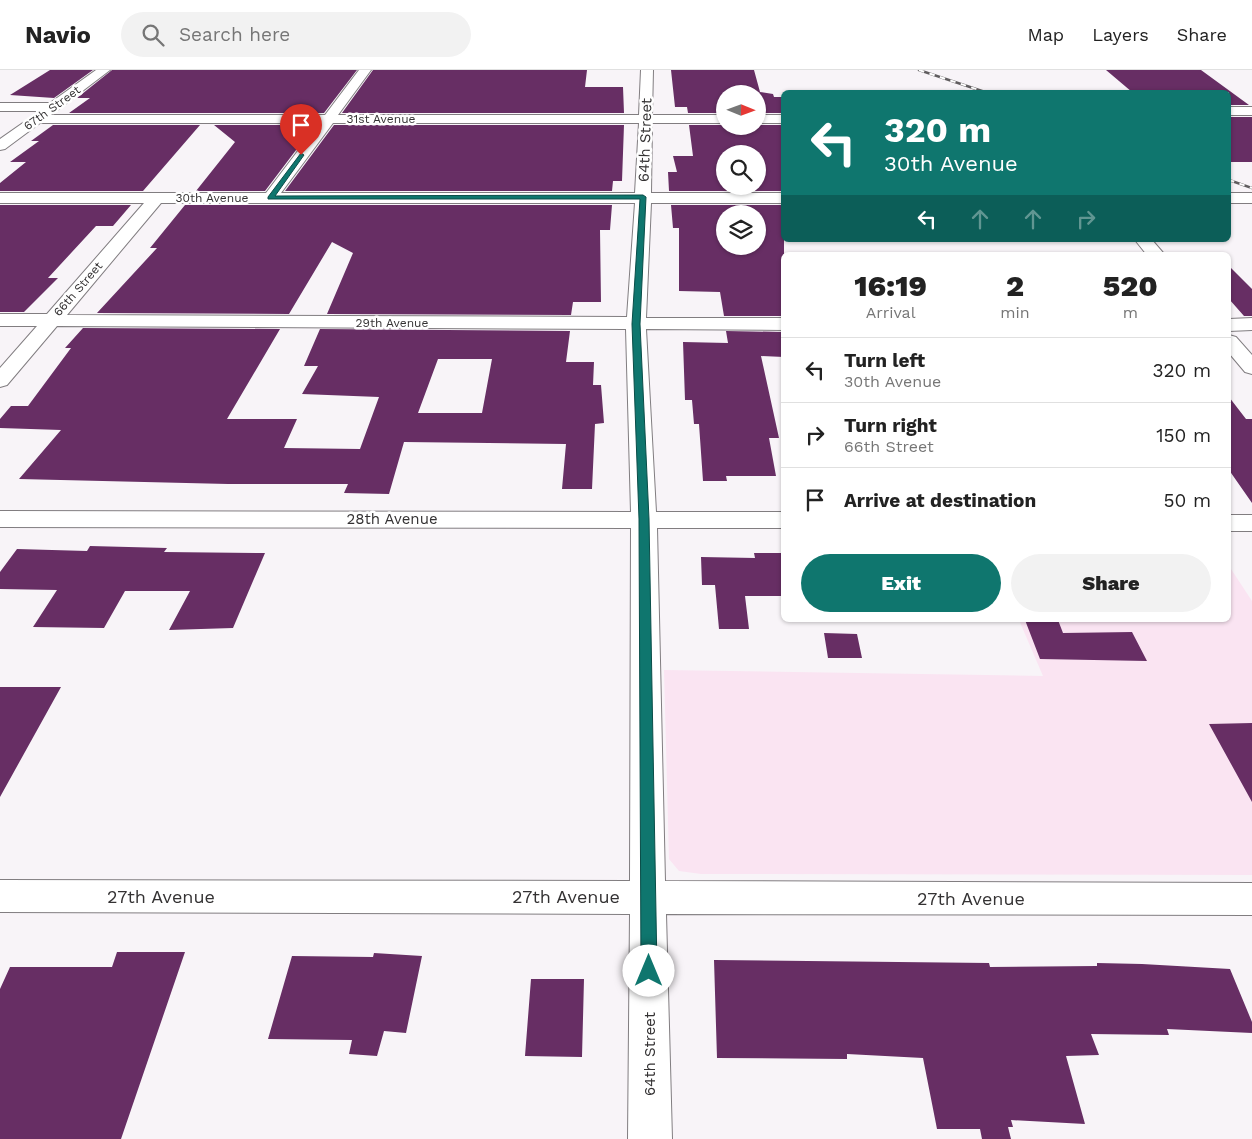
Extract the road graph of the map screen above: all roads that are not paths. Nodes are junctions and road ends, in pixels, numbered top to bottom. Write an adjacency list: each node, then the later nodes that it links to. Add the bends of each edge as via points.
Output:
1 (104, 70): 5 (street, 67th Street)
2 (365, 70): 13 (street)
3 (647, 70): 9 (street, 64th Street)
4 (0, 107): 5 (street)
5 (53, 107): 8 (street, 67th Street)
6 (1231, 111): 7 (street)
7 (1252, 111)
8 (36, 119): 13 (street, 31st Avenue); 14 (street, 67th Street)
9 (646, 119): 10 (street, 31st Avenue); 13 (street, 31st Avenue); 15 (street, 64th Street)
10 (716, 119)
11 (766, 119): 12 (street)
12 (781, 119)
13 (327, 120): 18 (street)
14 (0, 146)
15 (643, 197): 18 (street, 30th Avenue); 19 (street, 30th Avenue); 26 (street, 64th Street)
16 (0, 198): 17 (street, 30th Avenue)
17 (157, 198): 18 (street, 30th Avenue); 25 (street, 66th Street)
18 (270, 198)
19 (781, 198)
20 (1231, 198): 21 (street)
21 (1252, 198)
22 (1145, 242): 23 (street)
23 (1153, 252)
24 (0, 320): 25 (street, 29th Avenue)
25 (51, 320): 26 (street, 29th Avenue); 32 (street, 66th Street)
26 (636, 324): 27 (street, 29th Avenue); 34 (street, 64th Street)
27 (781, 324)
28 (1231, 324): 29 (street)
29 (1252, 324)
30 (1231, 343): 31 (street)
31 (1252, 368)
32 (0, 381)
33 (0, 519): 34 (street, 28th Avenue)
34 (644, 519): 35 (street, 28th Avenue); 39 (street, 64th Street)
35 (781, 520)
36 (1231, 523): 37 (street)
37 (1252, 523)
38 (0, 896): 39 (street, 27th Avenue)
39 (649, 896): 40 (street, 27th Avenue); 41 (street, 64th Street)
40 (1252, 899)
41 (650, 1139)

